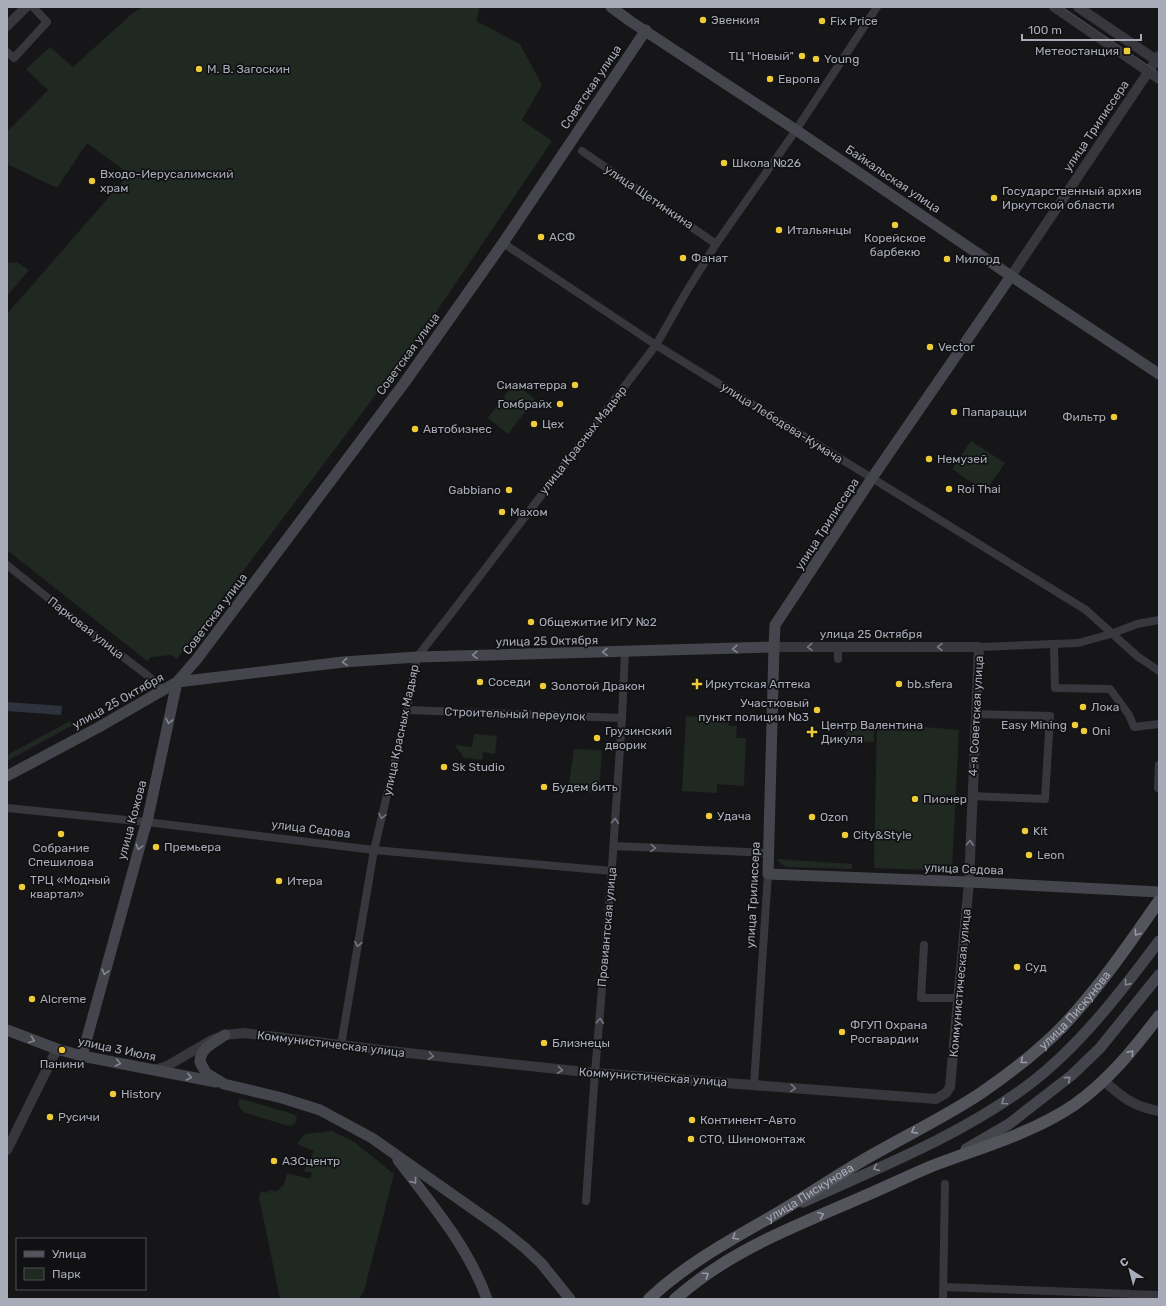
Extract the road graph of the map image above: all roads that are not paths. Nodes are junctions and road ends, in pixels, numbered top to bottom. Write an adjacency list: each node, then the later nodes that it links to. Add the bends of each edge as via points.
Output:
1 (26, 7): 7 (street)
2 (34, 7): 9 (street, via 47,22 14,58)
3 (611, 7): 8 (main road, Байкальская улица)
4 (877, 7): 13 (street, улица Красных Мадьяр)
5 (1054, 7): 11 (street)
6 (1078, 7): 10 (street)
7 (7, 26)
8 (646, 30): 13 (main road, Байкальская улица); 15 (main road, Советская улица)
9 (7, 52)
10 (1158, 59): 11 (street, улица Трилиссера)
11 (1148, 71): 12 (street); 17 (street, улица Трилиссера)
12 (1159, 79)
13 (796, 130): 16 (street, улица Красных Мадьяр); 17 (main road, Байкальская улица)
14 (582, 151): 16 (street, улица Щетинкина)
15 (503, 243): 18 (street, улица Лебедева-Кумача); 32 (main road, Советская улица, via 405,382 197,660)
16 (716, 244): 18 (street, улица Красных Мадьяр)
17 (1011, 276): 19 (main road, Байкальская улица); 20 (main road, улица Трилиссера)
18 (656, 345): 20 (street, улица Лебедева-Кумача); 29 (street, улица Красных Мадьяр)
19 (1159, 374)
20 (872, 478): 23 (street, улица Лебедева-Кумача, via 1086,610); 25 (main road, улица Трилиссера, via 775,625)
21 (7, 565): 33 (street, Парковая улица)
22 (1159, 620): 23 (street, улица 25 Октября, via 1137,624)
23 (1111, 634): 24 (street, улица 25 Октября, via 1078,643); 31 (street, улица Лебедева-Кумача)
24 (1054, 644): 27 (street, улица 25 Октября); 37 (street, via 1055,688 1110,689 1129,715 1134,727)
25 (774, 647): 26 (street, улица 25 Октября, one-way to 25); 28 (main road, улица 25 Октября, one-way to 28); 46 (main road, улица Трилиссера)
26 (838, 647): 27 (street, улица 25 Октября, one-way to 26); 30 (street)
27 (979, 647): 35 (street, 4-я Советская улица)
28 (625, 652): 29 (main road, улица 25 Октября, one-way to 29); 36 (street, Провиантская улица)
29 (417, 657): 32 (main road, улица 25 Октября, one-way to 32, via 343,662); 34 (street, улица Красных Мадьяр)
30 (838, 659)
31 (1159, 671)
32 (177, 682): 33 (main road, улица 25 Октября); 43 (main road, улица Кожова, one-way to 43)
33 (164, 691): 39 (main road, улица 25 Октября)
34 (407, 710): 36 (street, Строительный переулок); 45 (street, улица Красных Мадьяр, one-way to 45)
35 (976, 714): 41 (street, 4-я Советская улица); 41 (street, via 1050,716 1045,799)
36 (622, 718): 44 (street, Провиантская улица, one-way to 36)
37 (1159, 724)
38 (1159, 766): 40 (street)
39 (7, 776)
40 (1158, 788)
41 (972, 796): 49 (street, 4-я Советская улица, one-way to 41)
42 (7, 808): 43 (street, улица Седова)
43 (147, 822): 45 (street, улица Седова); 61 (main road, улица Кожова, one-way to 61)
44 (614, 846): 46 (street, one-way to 46); 47 (street, Провиантская улица)
45 (374, 850): 47 (street, улица Седова); 59 (street, улица Красных Мадьяр, one-way to 59)
46 (769, 853): 48 (main road, улица Трилиссера)
47 (612, 871): 63 (street, Провиантская улица, one-way to 47)
48 (768, 874): 49 (main road, улица Седова); 66 (street, улица Трилиссера)
49 (969, 882): 50 (main road, улица Седова); 55 (street, Коммунистическая улица)
50 (1159, 892)
51 (1159, 901): 73 (main road, улица Пискунова, one-way to 73, via 1092,994 1062,1027 1010,1072 974,1097 866,1158)
52 (1159, 941): 73 (main road, улица Пискунова, one-way to 73, via 1083,1034 1028,1085 965,1126)
53 (924, 945): 55 (street, via 921,998)
54 (1159, 975): 70 (main road, one-way to 54, via 974,1146 1009,1124 1072,1075 1100,1048)
55 (958, 998): 66 (street, Коммунистическая улица, one-way to 55, via 936,1099 950,1087)
56 (1159, 1016): 64 (main road, one-way to 56)
57 (7, 1030): 60 (main road, улица 3 Июля, one-way to 60)
58 (225, 1035): 59 (street, Коммунистическая улица, via 244,1033); 62 (street, Коммунистическая улица); 65 (main road, via 206,1048 200,1061 206,1073)
59 (340, 1045): 63 (street, Коммунистическая улица, one-way to 63)
60 (57, 1049): 61 (main road, улица 3 Июля); 68 (street)
61 (82, 1056): 62 (main road, улица 3 Июля, one-way to 62)
62 (155, 1070): 65 (main road, улица 3 Июля, one-way to 65)
63 (595, 1073): 66 (street, Коммунистическая улица); 72 (street, Провиантская улица)
64 (1104, 1081): 67 (street, via 1133,1104); 70 (main road, via 1073,1105 1042,1122)
65 (224, 1084): 69 (main road, улица 3 Июля, via 320,1110)
66 (754, 1085)
67 (1159, 1111)
68 (7, 1150)
69 (391, 1150): 76 (main road, one-way to 76, via 459,1242 477,1274); 77 (main road, улица 3 Июля, via 525,1248 541,1263)
70 (930, 1167): 79 (main road, one-way to 70, via 717,1267 742,1252)
71 (945, 1184): 74 (street)
72 (586, 1201)
73 (769, 1218): 78 (main road, one-way to 78, via 705,1255 680,1272)
74 (944, 1287): 75 (street); 80 (street)
75 (1159, 1295)
76 (487, 1299)
77 (570, 1299)
78 (649, 1299)
79 (675, 1299)
80 (943, 1299)

